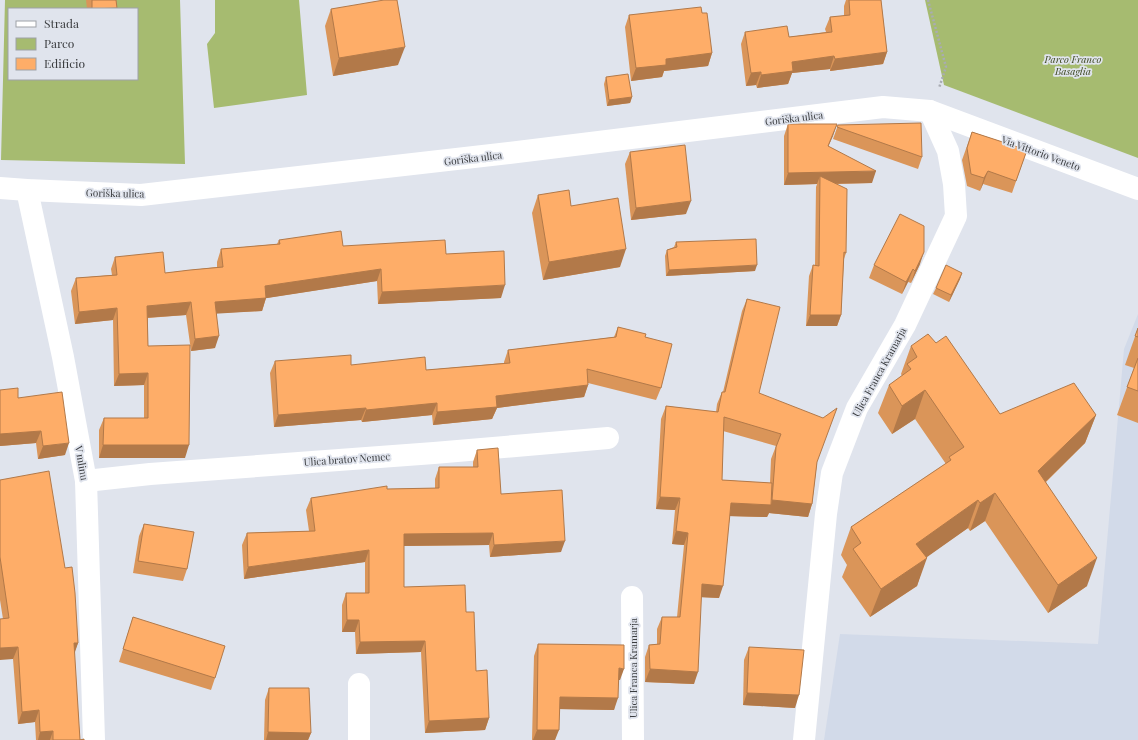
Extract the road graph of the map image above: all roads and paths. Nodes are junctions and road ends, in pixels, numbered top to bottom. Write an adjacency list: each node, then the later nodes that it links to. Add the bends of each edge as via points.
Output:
1 (928, 0): 2 (path)
2 (946, 67)
3 (937, 114): 5 (street, Via Vittorio Veneto); 6 (street, Goriška ulica, via 883,107 141,195); 14 (street, Ulica Franca Kramarja, via 948,151 956,216 905,325 858,408 832,473)
4 (0, 188): 6 (street, Goriška ulica)
5 (1138, 189)
6 (27, 190): 8 (street, V mlinu, via 63,357)
7 (608, 438): 8 (street, Ulica bratov Nemec)
8 (86, 481): 11 (street, V mlinu)
9 (632, 597): 13 (street, Ulica Franca Kramarja)
10 (360, 684): 12 (street)
11 (94, 740)
12 (359, 740)
13 (633, 740)
14 (804, 740)

